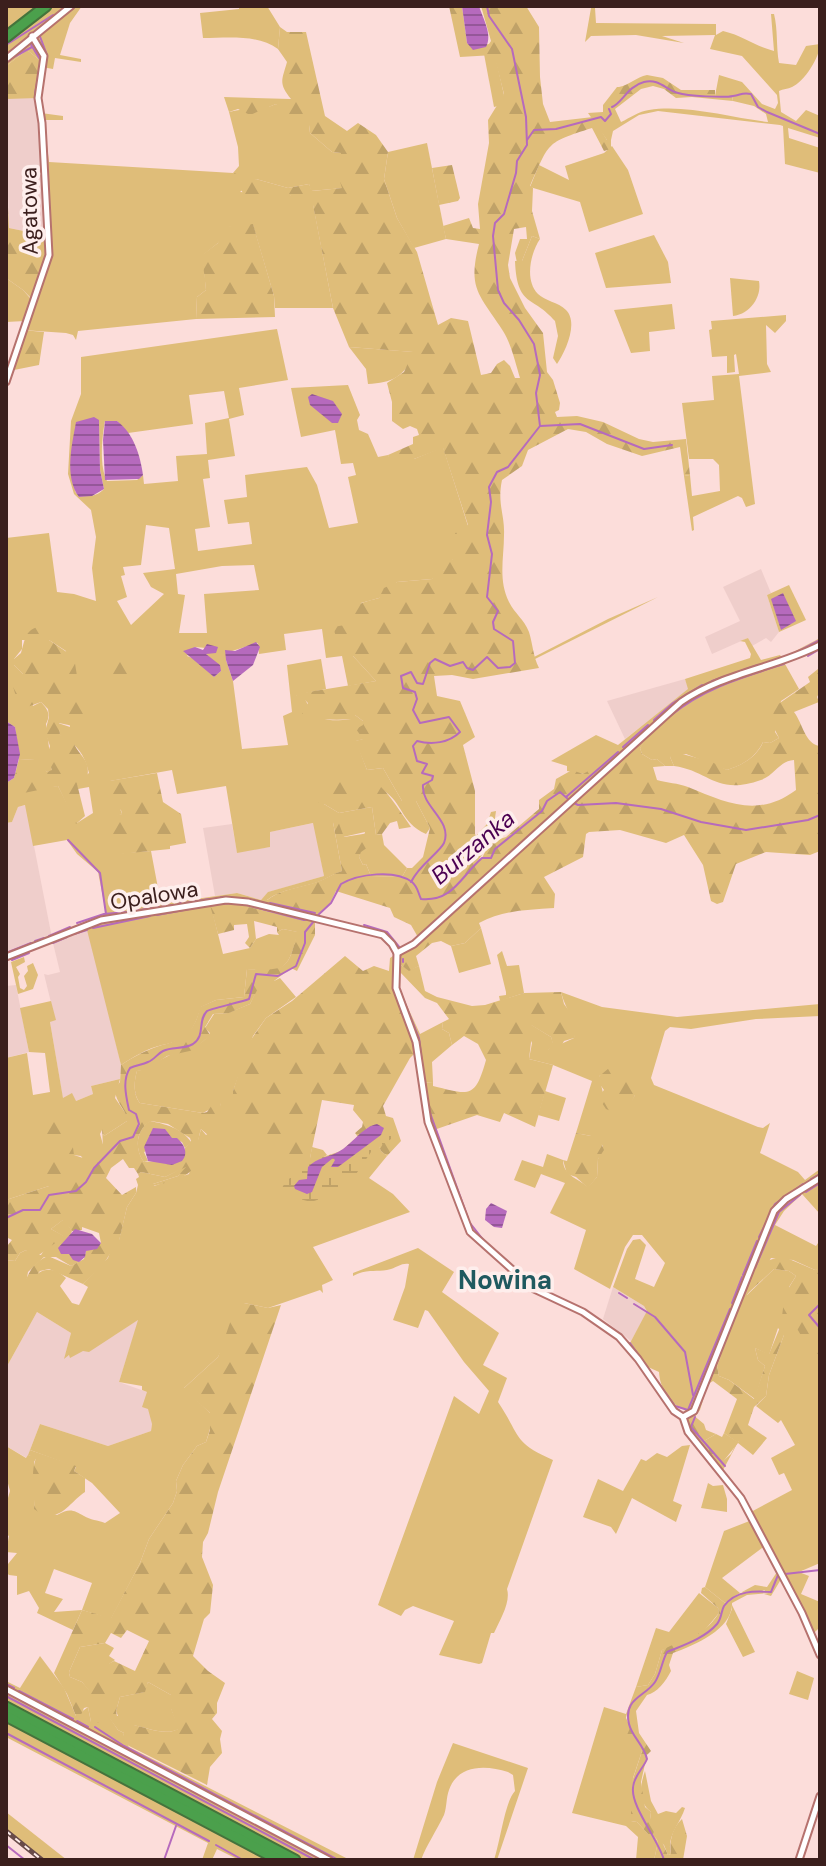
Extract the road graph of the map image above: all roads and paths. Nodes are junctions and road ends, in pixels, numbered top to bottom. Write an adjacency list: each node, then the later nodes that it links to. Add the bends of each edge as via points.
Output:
1 (46, 6): 4 (highway)
2 (71, 6): 3 (street)
3 (32, 36): 5 (street); 6 (street, Agatowa, via 44,56 38,100 49,255)
4 (6, 37)
5 (6, 59)
6 (6, 382)
7 (820, 645): 8 (street, via 694,694 414,944)
8 (397, 953): 9 (street, Opalowa, via 380,934 248,902 215,901 101,920); 11 (street, via 396,988 416,1042 427,1117 470,1232 534,1289 617,1335)
9 (6, 957)
10 (820, 1178): 11 (street, via 774,1211 694,1411)
11 (683, 1417): 12 (street, via 689,1433 741,1498)
12 (820, 1655)
13 (6, 1689): 19 (street)
14 (6, 1707): 18 (highway)
15 (6, 1716): 17 (highway)
16 (820, 1796): 20 (street)
17 (279, 1860)
18 (295, 1860)
19 (329, 1860)
20 (799, 1860)

